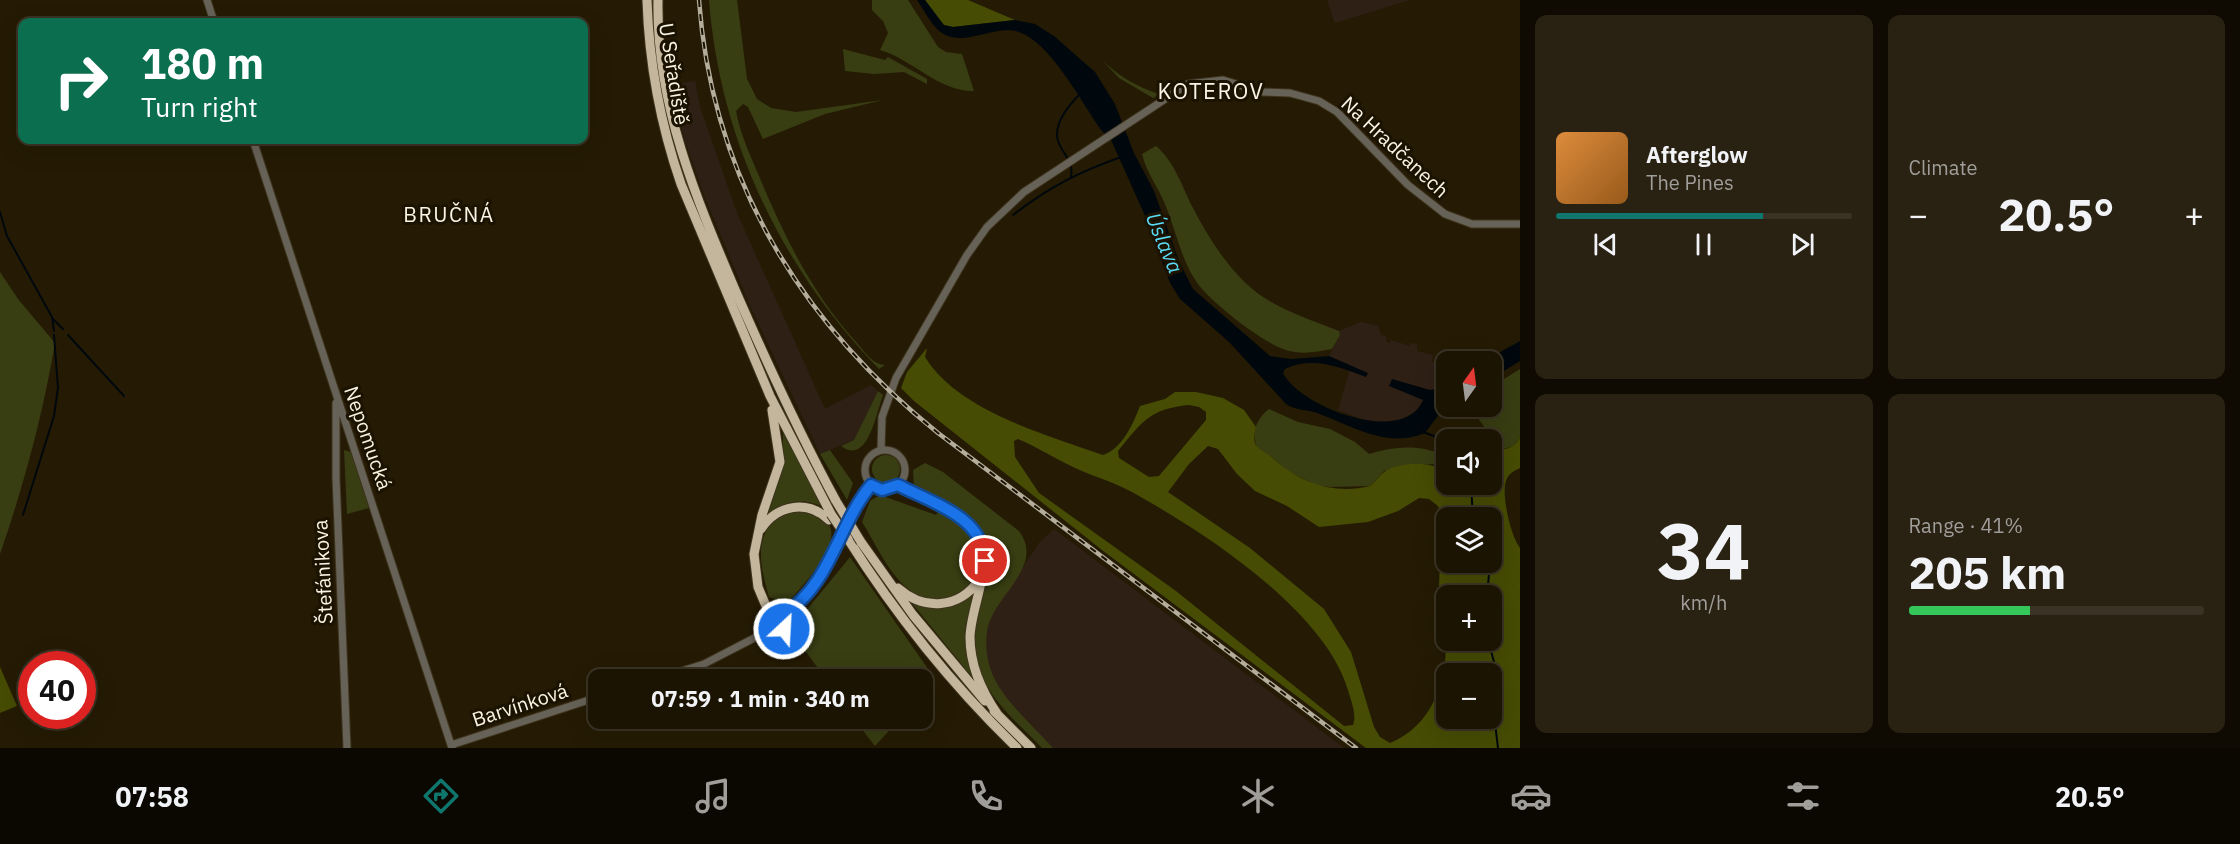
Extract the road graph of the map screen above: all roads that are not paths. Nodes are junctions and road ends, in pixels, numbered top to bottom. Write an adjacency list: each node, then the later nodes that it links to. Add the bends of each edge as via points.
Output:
1 (207, 0): 4 (street)
2 (647, 0): 6 (highway, U Seřadiště, via 653,81)
3 (658, 0): 6 (highway, U Seřadiště)
4 (213, 18)
5 (254, 144): 8 (street, Nepomucká)
6 (675, 151): 9 (highway, via 693,214); 15 (highway, bridge, via 779,392 836,501)
7 (1520, 224): 10 (street, Na Hradčanech, via 1472,225 1445,214 1408,184 1342,117 1319,101 1262,92 1235,82 1188,84 1063,165 987,227 896,378 882,417)
8 (336, 394): 23 (street, Nepomucká); 24 (street, Štefánikova)
9 (770, 396): 13 (highway); 14 (highway, via 780,462)
10 (881, 450): 11 (street, via 871,454 865,464 865,476); 12 (street, via 894,452 903,460 905,474)
11 (871, 485): 12 (street, via 882,490); 18 (street, via 855,508 828,565 801,600)
12 (898, 485): 16 (highway, via 972,526 984,549)
13 (830, 517): 14 (highway, via 810,508 789,508 770,518); 25 (highway, bridge, via 927,650)
14 (757, 536): 17 (highway, via 755,575)
15 (884, 576): 16 (highway, via 910,597 940,605 966,594); 22 (highway, via 934,642)
16 (982, 576): 22 (highway, via 972,619 971,646 982,687)
17 (769, 613): 18 (street, via 777,609); 19 (street)
18 (784, 614): 19 (street, via 781,633 772,637)
19 (766, 632): 20 (street)
20 (688, 669)
21 (588, 700): 23 (street, Barvínková)
22 (998, 715): 26 (highway)
23 (452, 747)
24 (347, 748)
25 (1017, 748)
26 (1031, 748)

